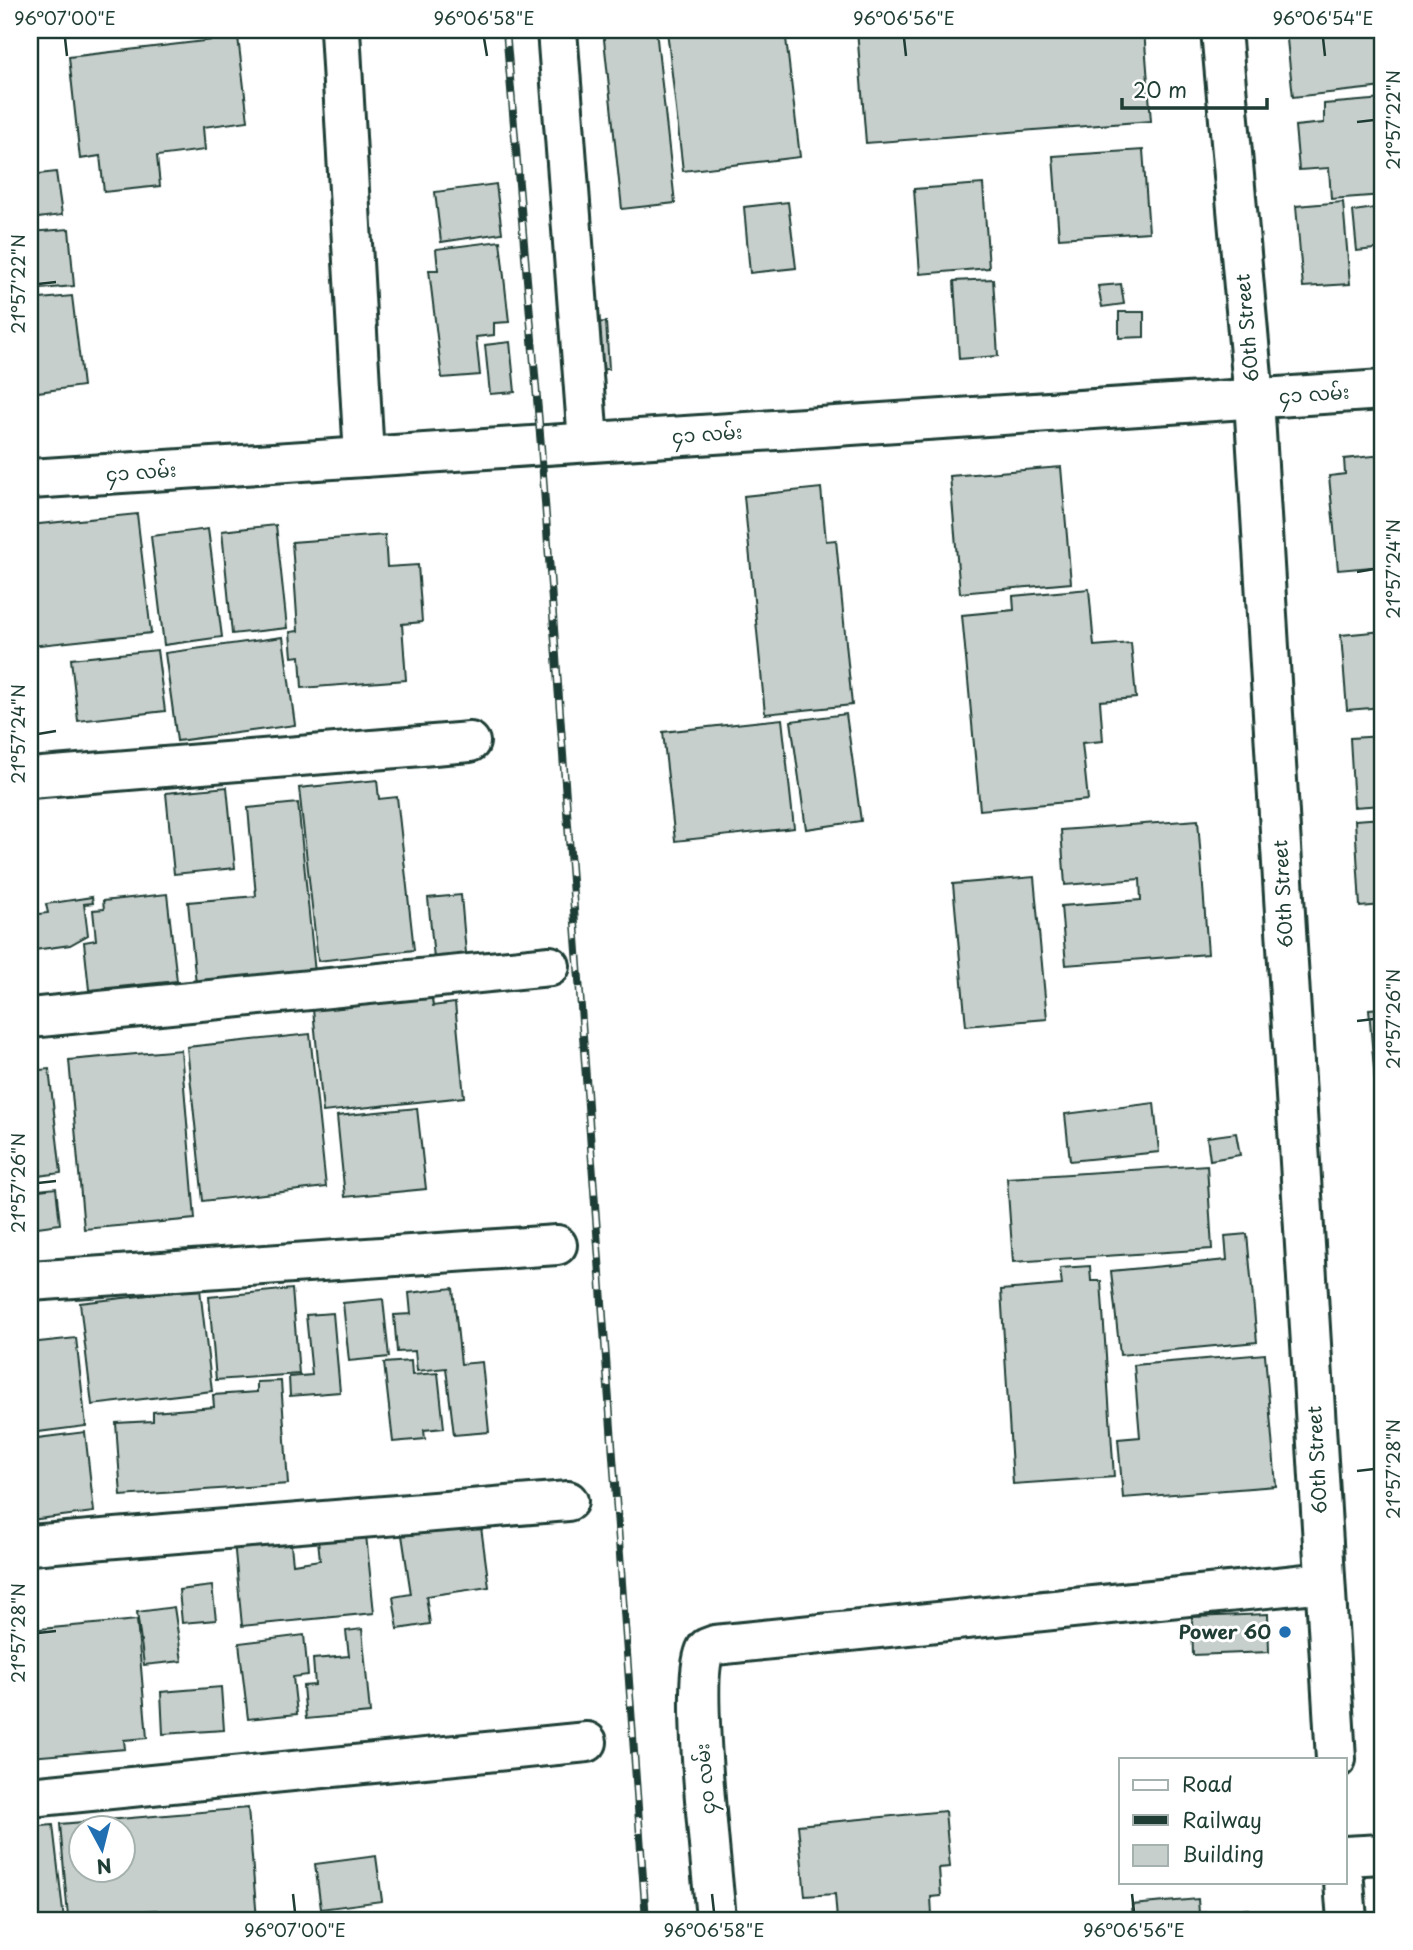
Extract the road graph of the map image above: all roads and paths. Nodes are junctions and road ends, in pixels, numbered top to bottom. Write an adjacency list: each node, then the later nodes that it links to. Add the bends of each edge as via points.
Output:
1 (340, 30): 7 (street)
2 (556, 30): 6 (street)
3 (1221, 30): 5 (street, 60th Street)
4 (1383, 390): 5 (street, ၄၁ လမ်း)
5 (1254, 399): 6 (street, ၄၁ လမ်း); 17 (street, 60th Street)
6 (588, 442): 7 (street, ၄၁ လမ်း)
7 (364, 457): 8 (street, ၄၁ လမ်း)
8 (30, 479)
9 (470, 741): 10 (street)
10 (30, 778)
11 (550, 966): 12 (street)
12 (30, 1018)
13 (557, 1245): 14 (street)
14 (30, 1281)
15 (568, 1502): 16 (street)
16 (30, 1545)
17 (1325, 1582): 19 (street, 60th Street); 24 (street, ၄၀ လမ်း, via 715,1644 702,1655 699,1679)
18 (587, 1742): 20 (street)
19 (1336, 1758)
20 (30, 1797)
21 (1383, 1854): 22 (street)
22 (1346, 1856)
23 (1345, 1884): 25 (street)
24 (716, 1920)
25 (1347, 1920)

